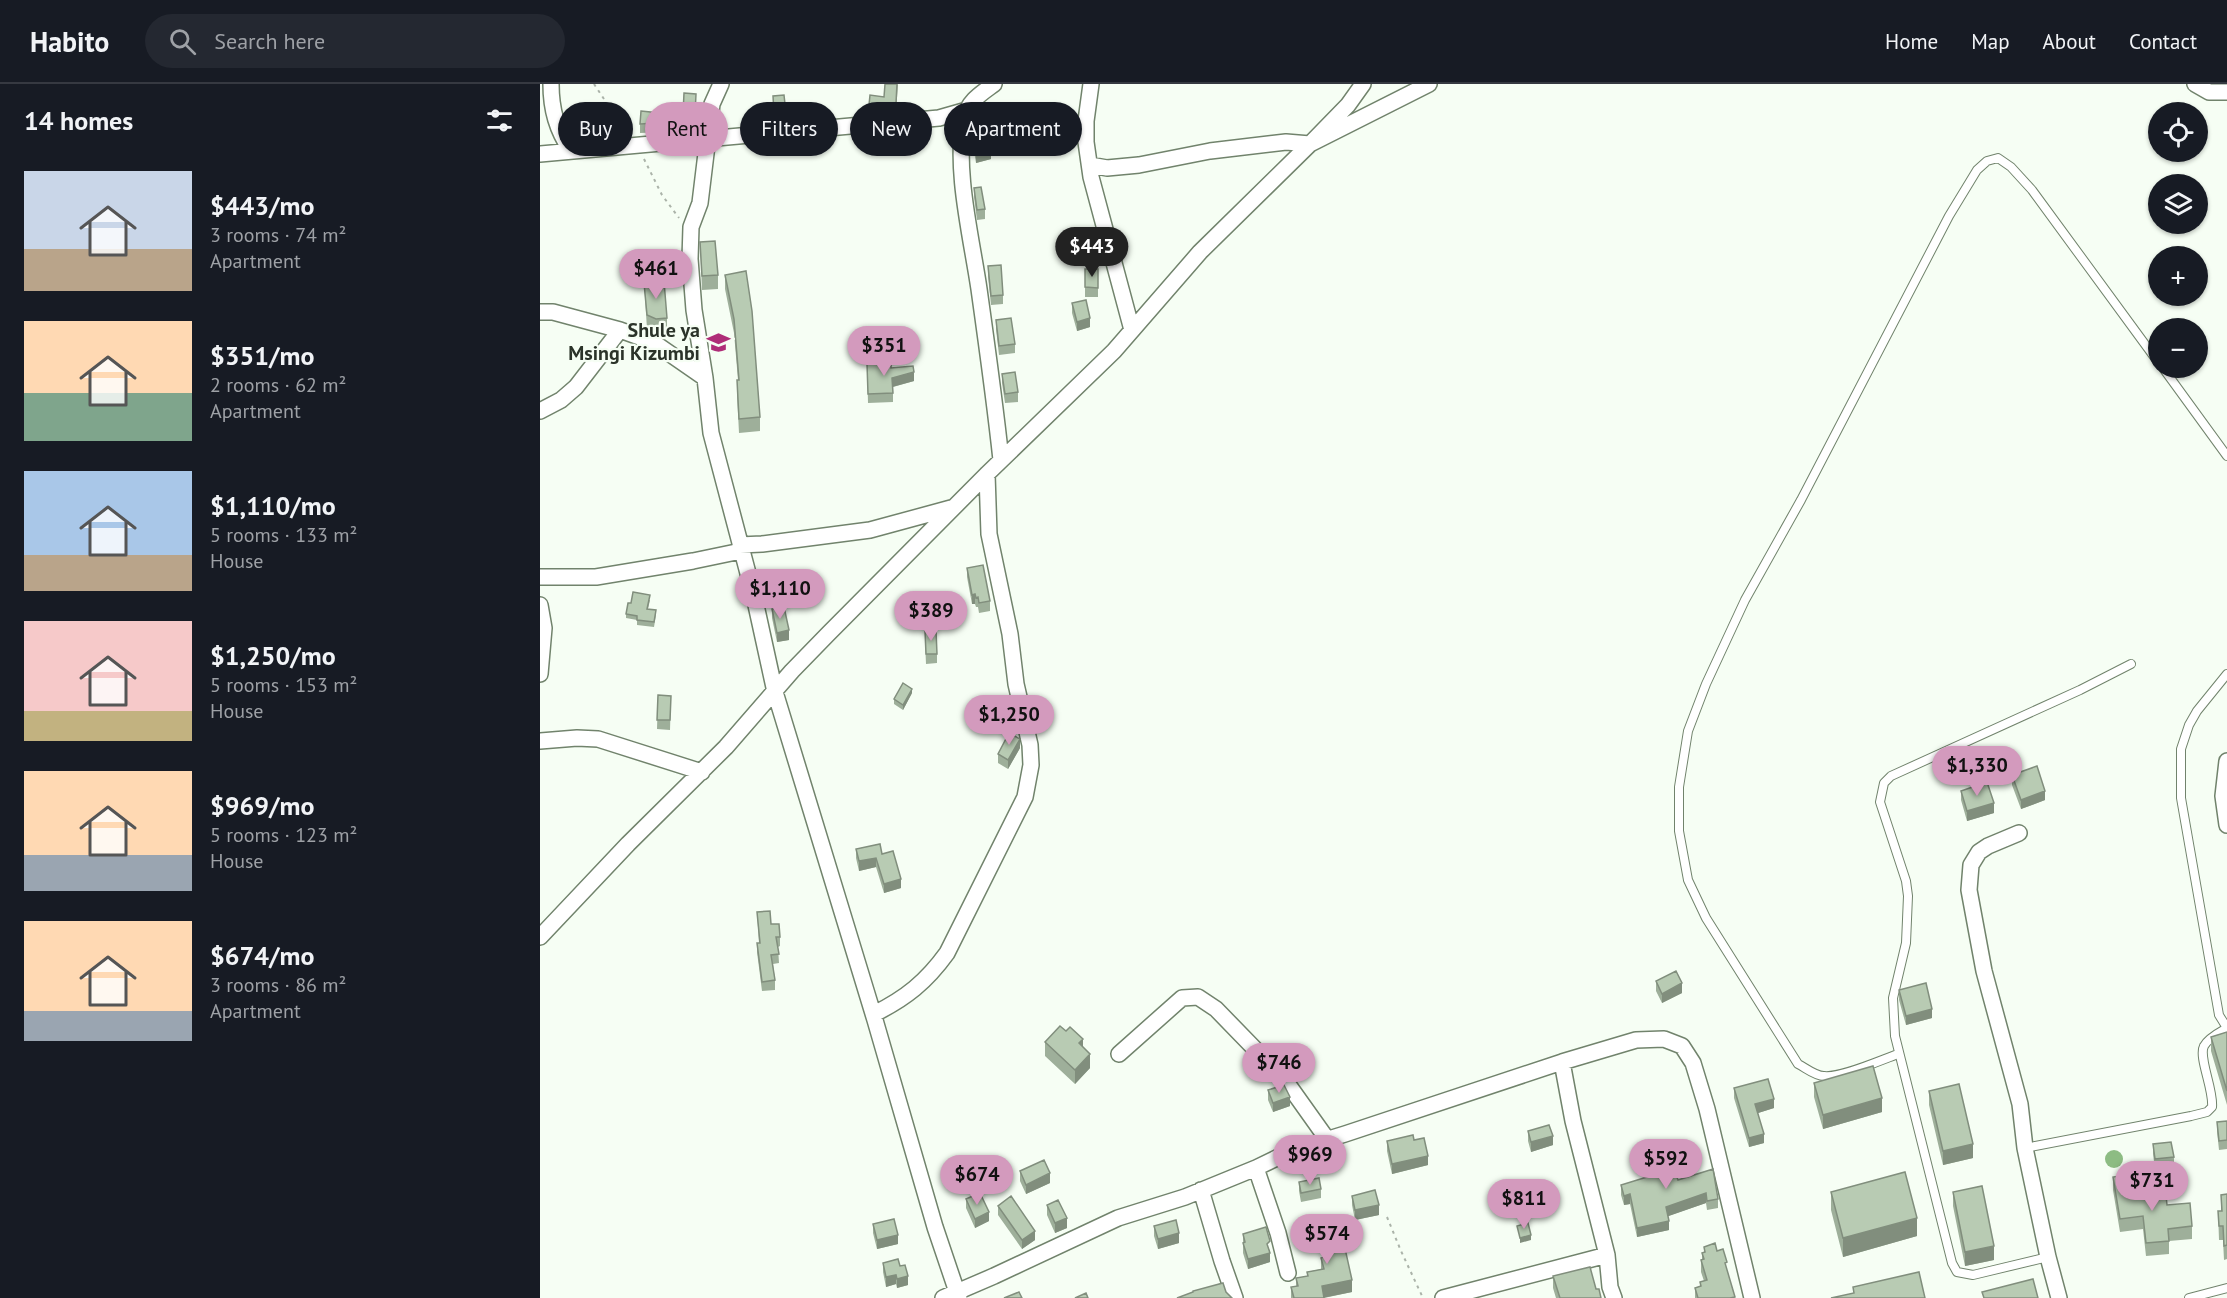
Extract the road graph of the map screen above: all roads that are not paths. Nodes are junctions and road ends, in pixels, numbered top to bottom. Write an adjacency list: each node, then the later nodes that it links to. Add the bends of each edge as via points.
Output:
1 (552, 84): 12 (street, via 551,105)
2 (721, 84): 9 (street)
3 (994, 84): 10 (street)
4 (1092, 84): 19 (street, via 1086,121)
5 (1363, 84): 14 (street)
6 (1430, 84): 14 (street)
7 (2194, 84): 8 (street, via 2209,92)
8 (2227, 92)
9 (713, 102)
10 (972, 102)
11 (944, 117): 13 (street)
12 (558, 128)
13 (728, 138)
14 (1310, 144): 19 (street, via 1287,142 1210,151 1139,165); 22 (street, via 1200,252)
15 (558, 152): 16 (street)
16 (540, 154)
17 (706, 156): 24 (street, via 700,203 691,227 690,259)
18 (963, 156): 28 (street, via 965,201)
19 (1090, 165): 22 (street)
20 (540, 312): 21 (street)
21 (620, 330): 24 (street, via 653,342); 26 (street, via 576,387)
22 (1132, 330): 28 (street)
23 (2148, 348): 46 (lane, via 2032,190 1998,158 1987,161 1977,170 1949,216 1745,600 1689,731 1679,787 1679,831 1688,880 1706,918 1798,1064 1825,1077)
24 (705, 378): 31 (street, via 711,433)
25 (2170, 378): 27 (lane)
26 (540, 411)
27 (2227, 456)
28 (1001, 460): 29 (street)
29 (987, 474): 30 (street); 44 (street, via 989,534 1030,745 1025,796 947,952 931,975)
30 (954, 507): 31 (street, via 870,530); 37 (street)
31 (740, 548): 32 (street, via 693,561 597,577); 37 (street)
32 (540, 577)
33 (540, 605): 35 (street, via 544,628)
34 (2131, 664): 46 (lane, via 1891,776 1884,783 1880,802 1908,896 1906,943 1893,998)
35 (540, 674)
36 (2227, 674): 49 (lane, via 2197,711 2181,749 2181,798 2219,1015 2227,1028 2204,1044 2202,1056 2212,1107 2191,1116)
37 (775, 692): 40 (street); 44 (street)
38 (540, 741): 40 (street, via 598,739)
39 (2227, 761): 41 (street, via 2223,796)
40 (702, 772): 43 (street)
41 (2227, 825)
42 (2019, 833): 49 (street, via 1979,852 1971,865 1969,890 1984,971 2020,1104)
43 (540, 937)
44 (874, 1014): 56 (street)
45 (1119, 1054): 48 (street, via 1182,998 1198,998 1216,1009 1286,1080)
46 (1898, 1054): 53 (lane, via 1957,1272 1973,1275)
47 (1562, 1062): 48 (street); 52 (street); 60 (street, via 1636,1040 1664,1039 1682,1046 1693,1063 1707,1109)
48 (1327, 1140): 50 (street, via 1293,1150)
49 (2025, 1148): 53 (street)
50 (1256, 1168): 51 (street); 54 (street)
51 (1201, 1190): 56 (street, via 1118,1218); 57 (street)
52 (1607, 1255): 58 (street); 59 (street)
53 (2048, 1257): 61 (street)
54 (1288, 1274)
55 (2227, 1288): 62 (lane)
56 (953, 1296)
57 (1235, 1298)
58 (1443, 1298)
59 (1614, 1298)
60 (1752, 1298)
61 (2059, 1298)
62 (2189, 1298)

